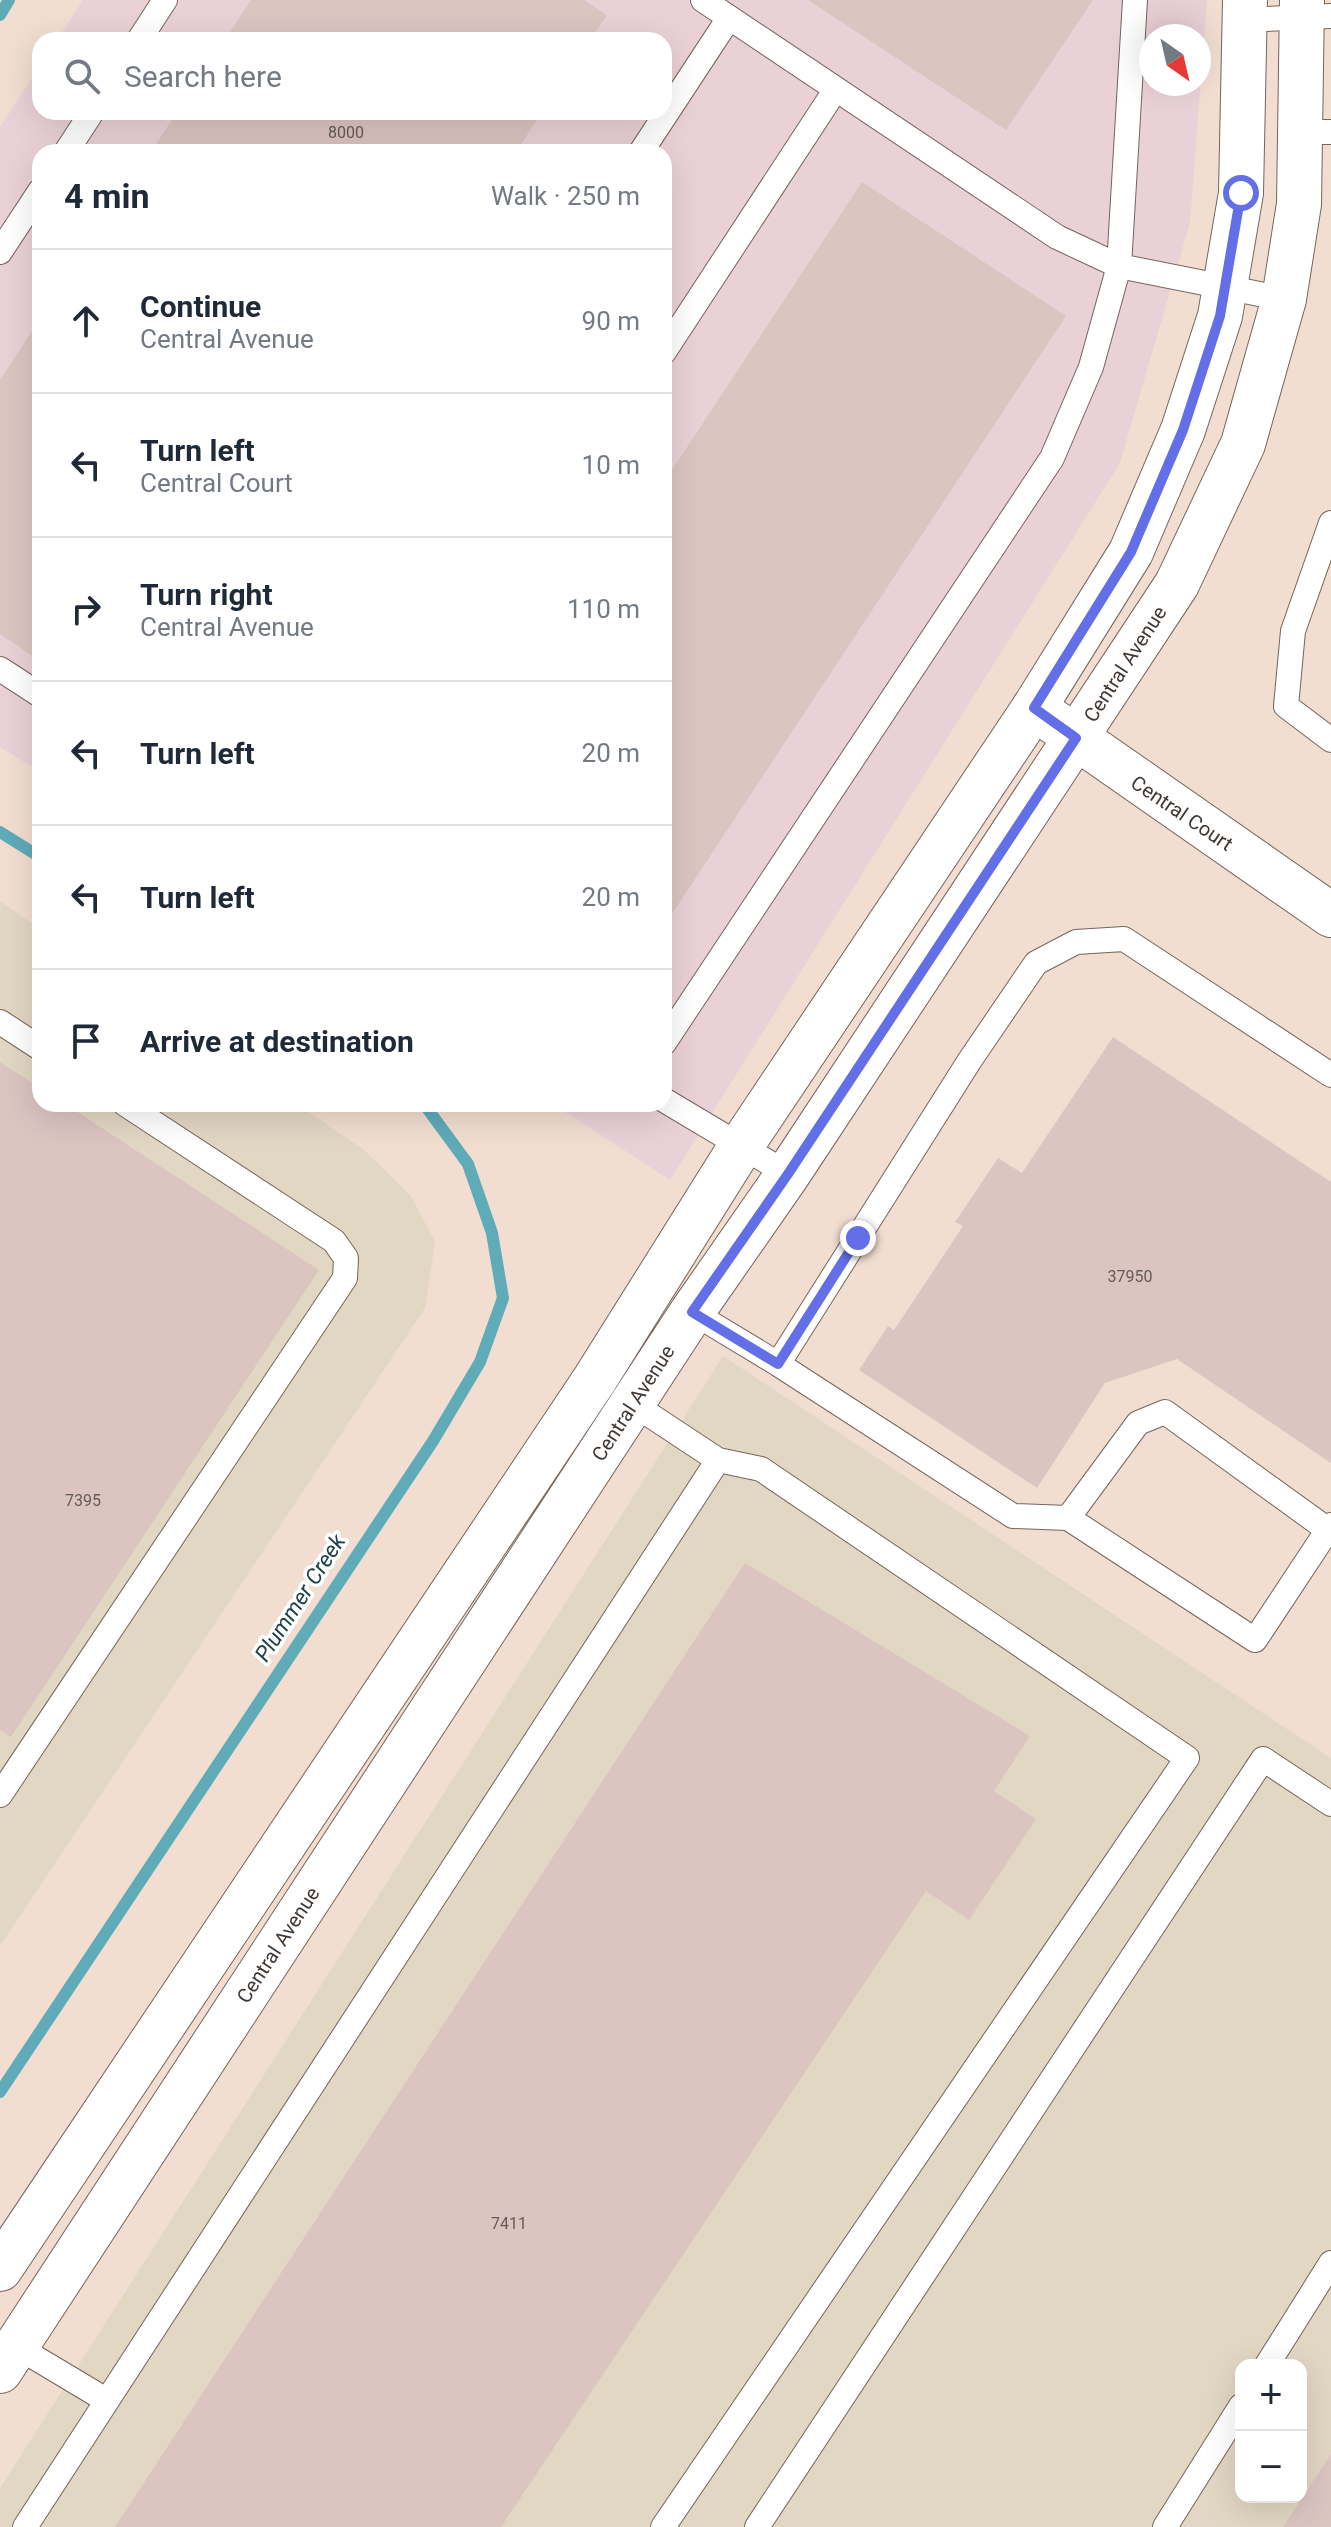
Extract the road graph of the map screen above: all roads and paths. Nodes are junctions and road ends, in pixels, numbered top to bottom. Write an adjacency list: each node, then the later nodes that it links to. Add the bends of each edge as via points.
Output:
1 (165, 0): 7 (lane)
2 (703, 0): 6 (lane)
3 (1135, 0): 17 (lane)
4 (1245, 10): 5 (lane); 18 (street, via 1241,193)
5 (1311, 11): 12 (street, Central Avenue)
6 (729, 18): 8 (lane); 9 (lane)
7 (144, 32)
8 (836, 89): 17 (lane, via 1057,237); 20 (lane)
9 (672, 105)
10 (87, 120): 13 (lane)
11 (662, 120): 14 (lane)
12 (1315, 132): 19 (street, Central Avenue)
13 (71, 144)
14 (646, 144)
15 (32, 203): 16 (lane)
16 (0, 252)
17 (1119, 266): 18 (lane); 29 (lane, via 1091,367 1052,458)
18 (1225, 287): 19 (lane); 24 (street, via 1183,430 1131,552)
19 (1284, 299): 25 (street, Central Avenue, via 1243,444 1177,584)
20 (672, 340)
21 (1331, 523): 26 (lane, via 1293,631 1286,706)
22 (0, 669): 23 (lane)
23 (32, 690)
24 (1034, 708): 25 (street, Central Court); 34 (street)
25 (1076, 738): 27 (street, Central Court); 35 (street, Central Avenue)
26 (1331, 740)
27 (1331, 915)
28 (0, 1022): 30 (lane)
29 (672, 1031)
30 (32, 1043)
31 (1331, 1075): 37 (lane, via 1124,939 1076,942 1062,949 1036,963)
32 (672, 1105): 34 (lane)
33 (137, 1112): 43 (lane, via 334,1241 346,1258 345,1278)
34 (741, 1146): 35 (lane); 38 (street)
35 (788, 1174): 36 (street, Central Avenue)
36 (692, 1312): 37 (lane); 39 (street, Central Avenue)
37 (778, 1364): 41 (lane, via 1013,1516)
38 (595, 1379): 39 (lane); 46 (street)
39 (633, 1404): 40 (lane); 47 (street, Central Avenue)
40 (718, 1460): 49 (lane); 52 (lane, via 761,1469 1187,1758)
41 (1068, 1518): 42 (lane, via 1138,1423 1165,1412); 42 (lane, via 1255,1640)
42 (1330, 1528)
43 (0, 1795)
44 (1331, 1804): 53 (lane, via 1263,1759)
45 (1331, 2263): 48 (lane)
46 (0, 2269)
47 (5, 2351): 49 (lane)
48 (1271, 2359)
49 (106, 2400): 51 (lane)
50 (1235, 2416): 54 (lane)
51 (25, 2527)
52 (663, 2527)
53 (757, 2527)
54 (1165, 2527)

